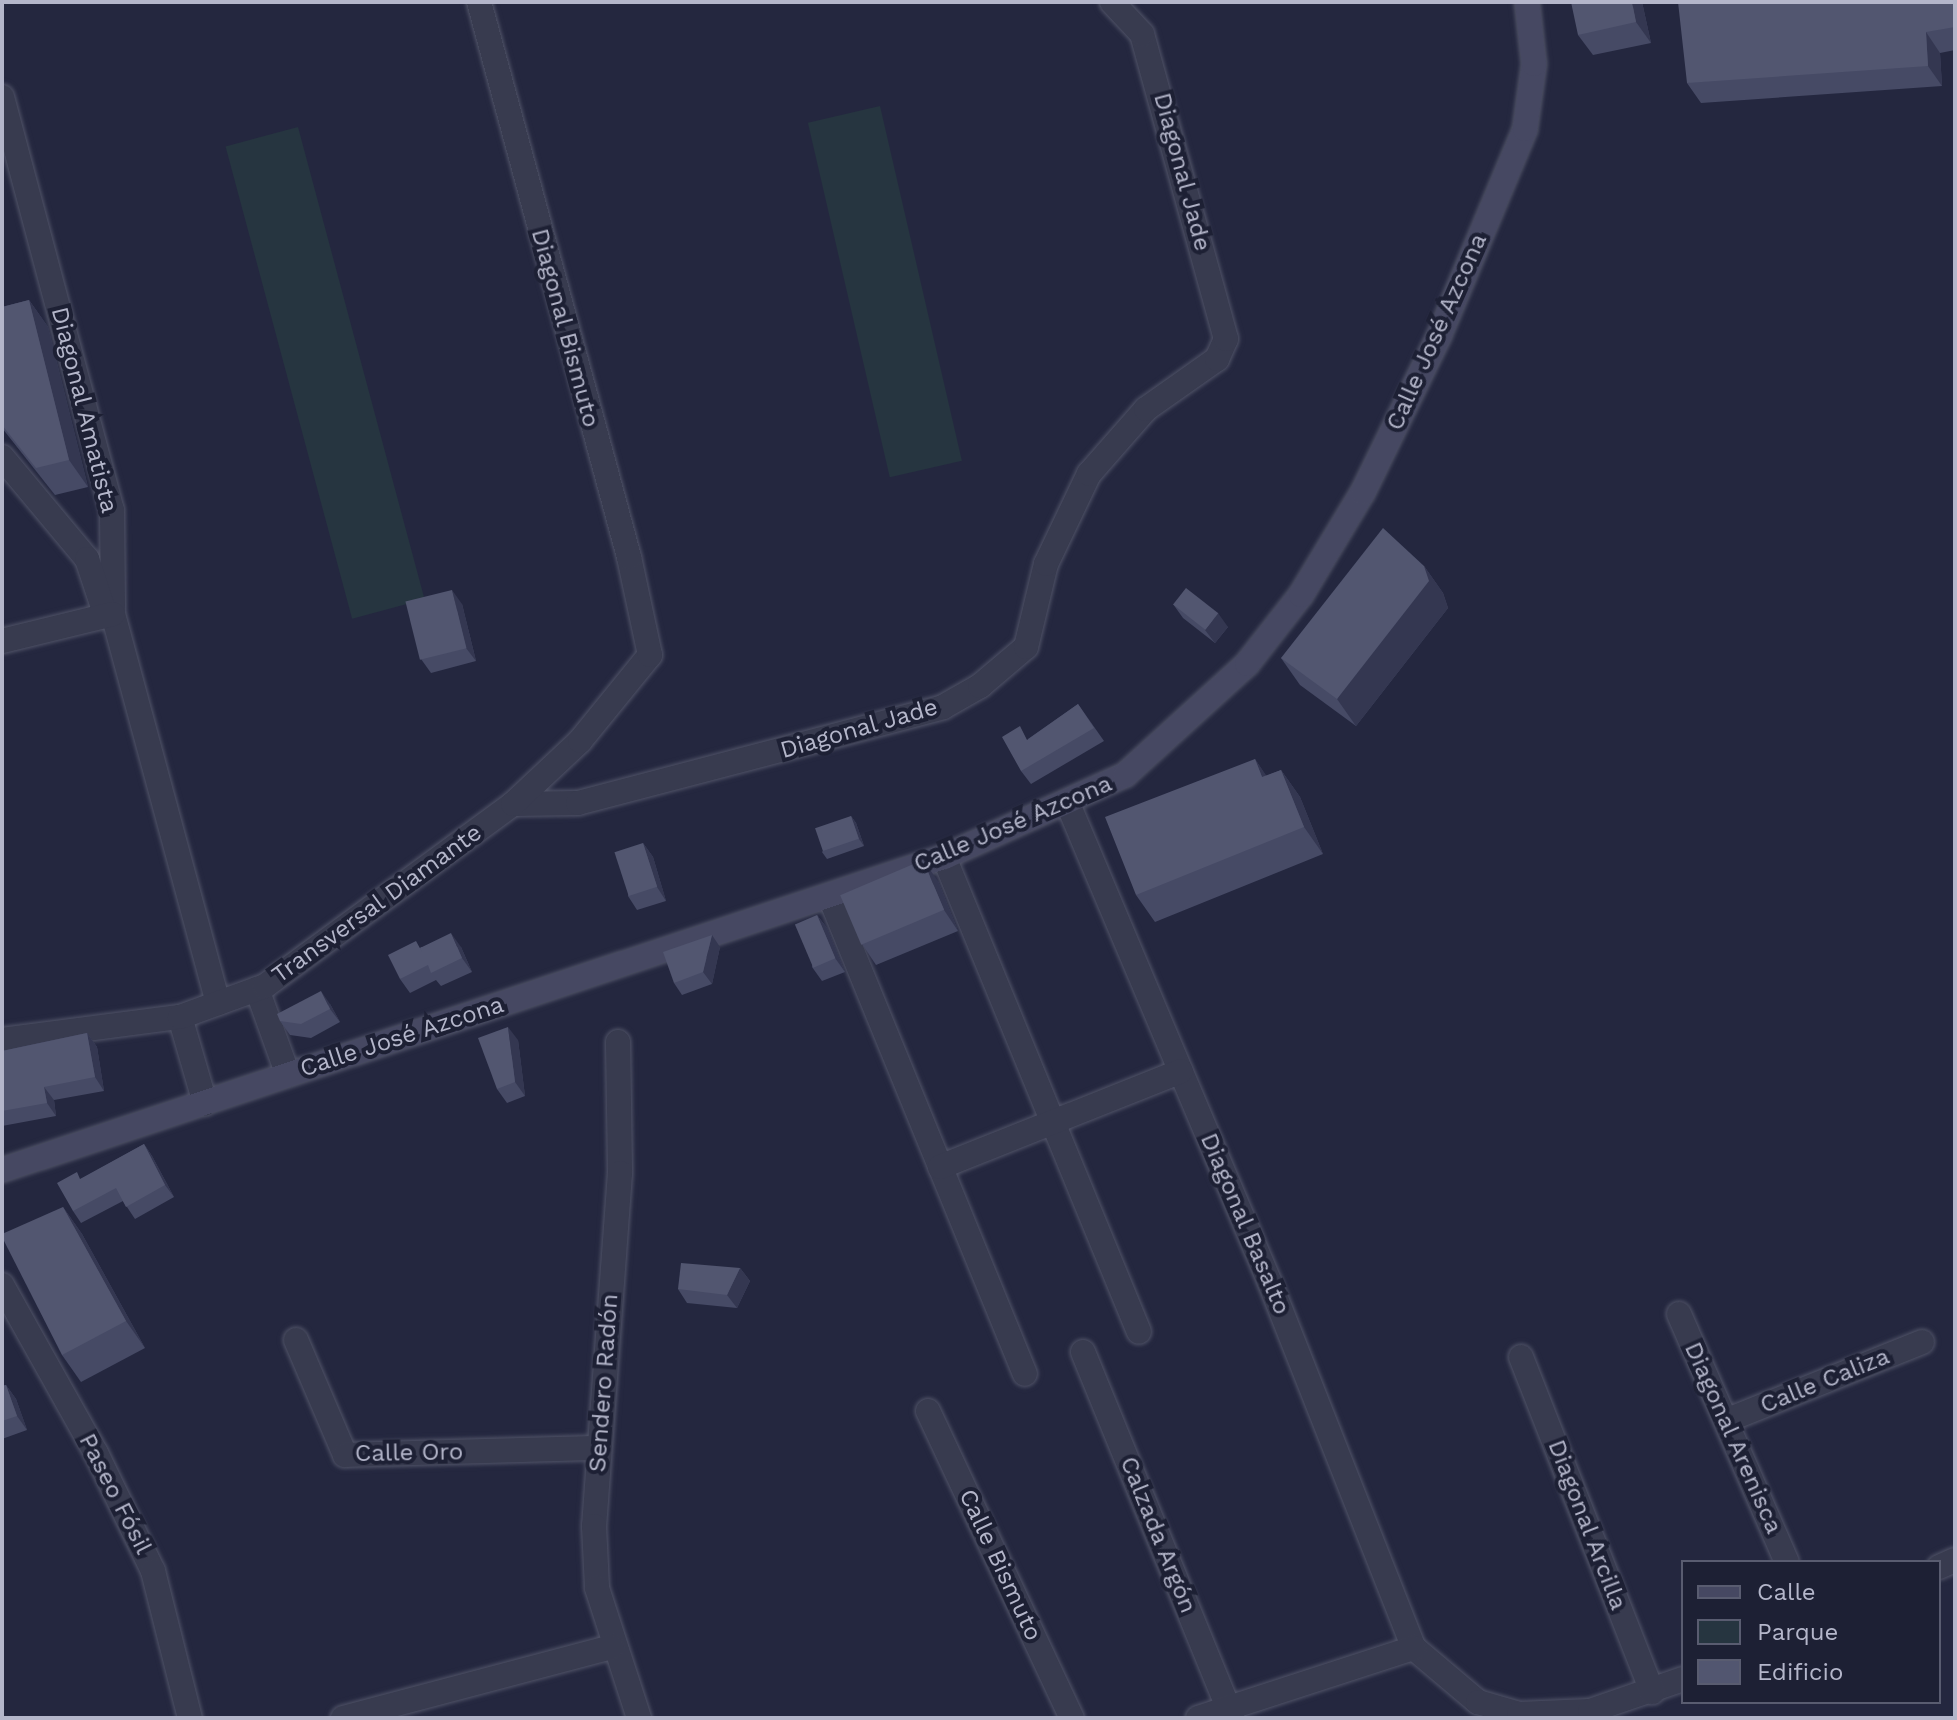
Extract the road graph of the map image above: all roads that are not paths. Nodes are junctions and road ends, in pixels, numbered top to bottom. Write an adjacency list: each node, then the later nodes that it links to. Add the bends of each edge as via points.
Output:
1 (479, 2): 8 (street, Diagonal Bismuto, via 629,557)
2 (1112, 2): 9 (street, Diagonal Jade, via 1142,34 1226,339 1217,359 1146,409 1089,474 1046,564 1026,647 980,686 943,707 578,803)
3 (1527, 2): 10 (main road, Calle José Azcona, via 1534,64 1525,129 1439,336 1363,492 1301,595 1247,664 1125,775)
4 (2, 97): 6 (street, Diagonal Amatista, via 112,510)
5 (2, 457): 6 (street, via 87,559)
6 (109, 615): 7 (street); 14 (street, Diagonal Amatista)
7 (2, 641)
8 (650, 655): 9 (street, Transversal Diamante, via 580,741)
9 (513, 804): 13 (street, Transversal Diamante)
10 (1068, 804): 11 (main road, Calle José Azcona); 18 (street, Diagonal Basalto)
11 (944, 857): 12 (main road, Calle José Azcona); 21 (street)
12 (830, 897): 19 (main road, Calle José Azcona); 22 (street)
13 (257, 989): 14 (street, Transversal Diamante); 19 (street)
14 (218, 1003): 15 (street, Transversal Diamante)
15 (180, 1017): 16 (street, Transversal Diamante); 20 (street)
16 (2, 1040)
17 (618, 1042): 34 (street, Sendero Radón, via 620,1173)
18 (1181, 1071): 21 (street); 37 (street, Diagonal Basalto)
19 (288, 1075): 20 (main road, Calle José Azcona)
20 (205, 1103): 23 (main road, Calle José Azcona)
21 (1053, 1122): 22 (street); 26 (street)
22 (940, 1167): 31 (street)
23 (2, 1170)
24 (2, 1285): 42 (street, Paseo Fósil, via 96,1453 153,1571)
25 (1679, 1314): 33 (street, Diagonal Arenisca)
26 (1139, 1332)
27 (296, 1340): 34 (street, Calle Oro, via 345,1455)
28 (1922, 1342): 33 (street, Calle Caliza)
29 (1083, 1352): 41 (street, Calzada Argón)
30 (1521, 1357): 39 (street, Diagonal Arcilla)
31 (1025, 1374)
32 (928, 1411): 45 (street, Calle Bismuto)
33 (1728, 1420): 35 (street, Diagonal Arenisca)
34 (599, 1448): 36 (street, Sendero Radón, via 597,1588)
35 (1786, 1560)
36 (612, 1647): 40 (street); 44 (street, Sendero Radón)
37 (1414, 1648): 39 (street, via 1478,1702 1519,1714 1590,1711); 41 (street)
38 (1681, 1680): 39 (street)
39 (1652, 1692)
40 (382, 1713): 43 (street)
41 (1230, 1713): 46 (street)
42 (190, 1718)
43 (343, 1718)
44 (639, 1718)
45 (1072, 1718)
46 (1198, 1718)

